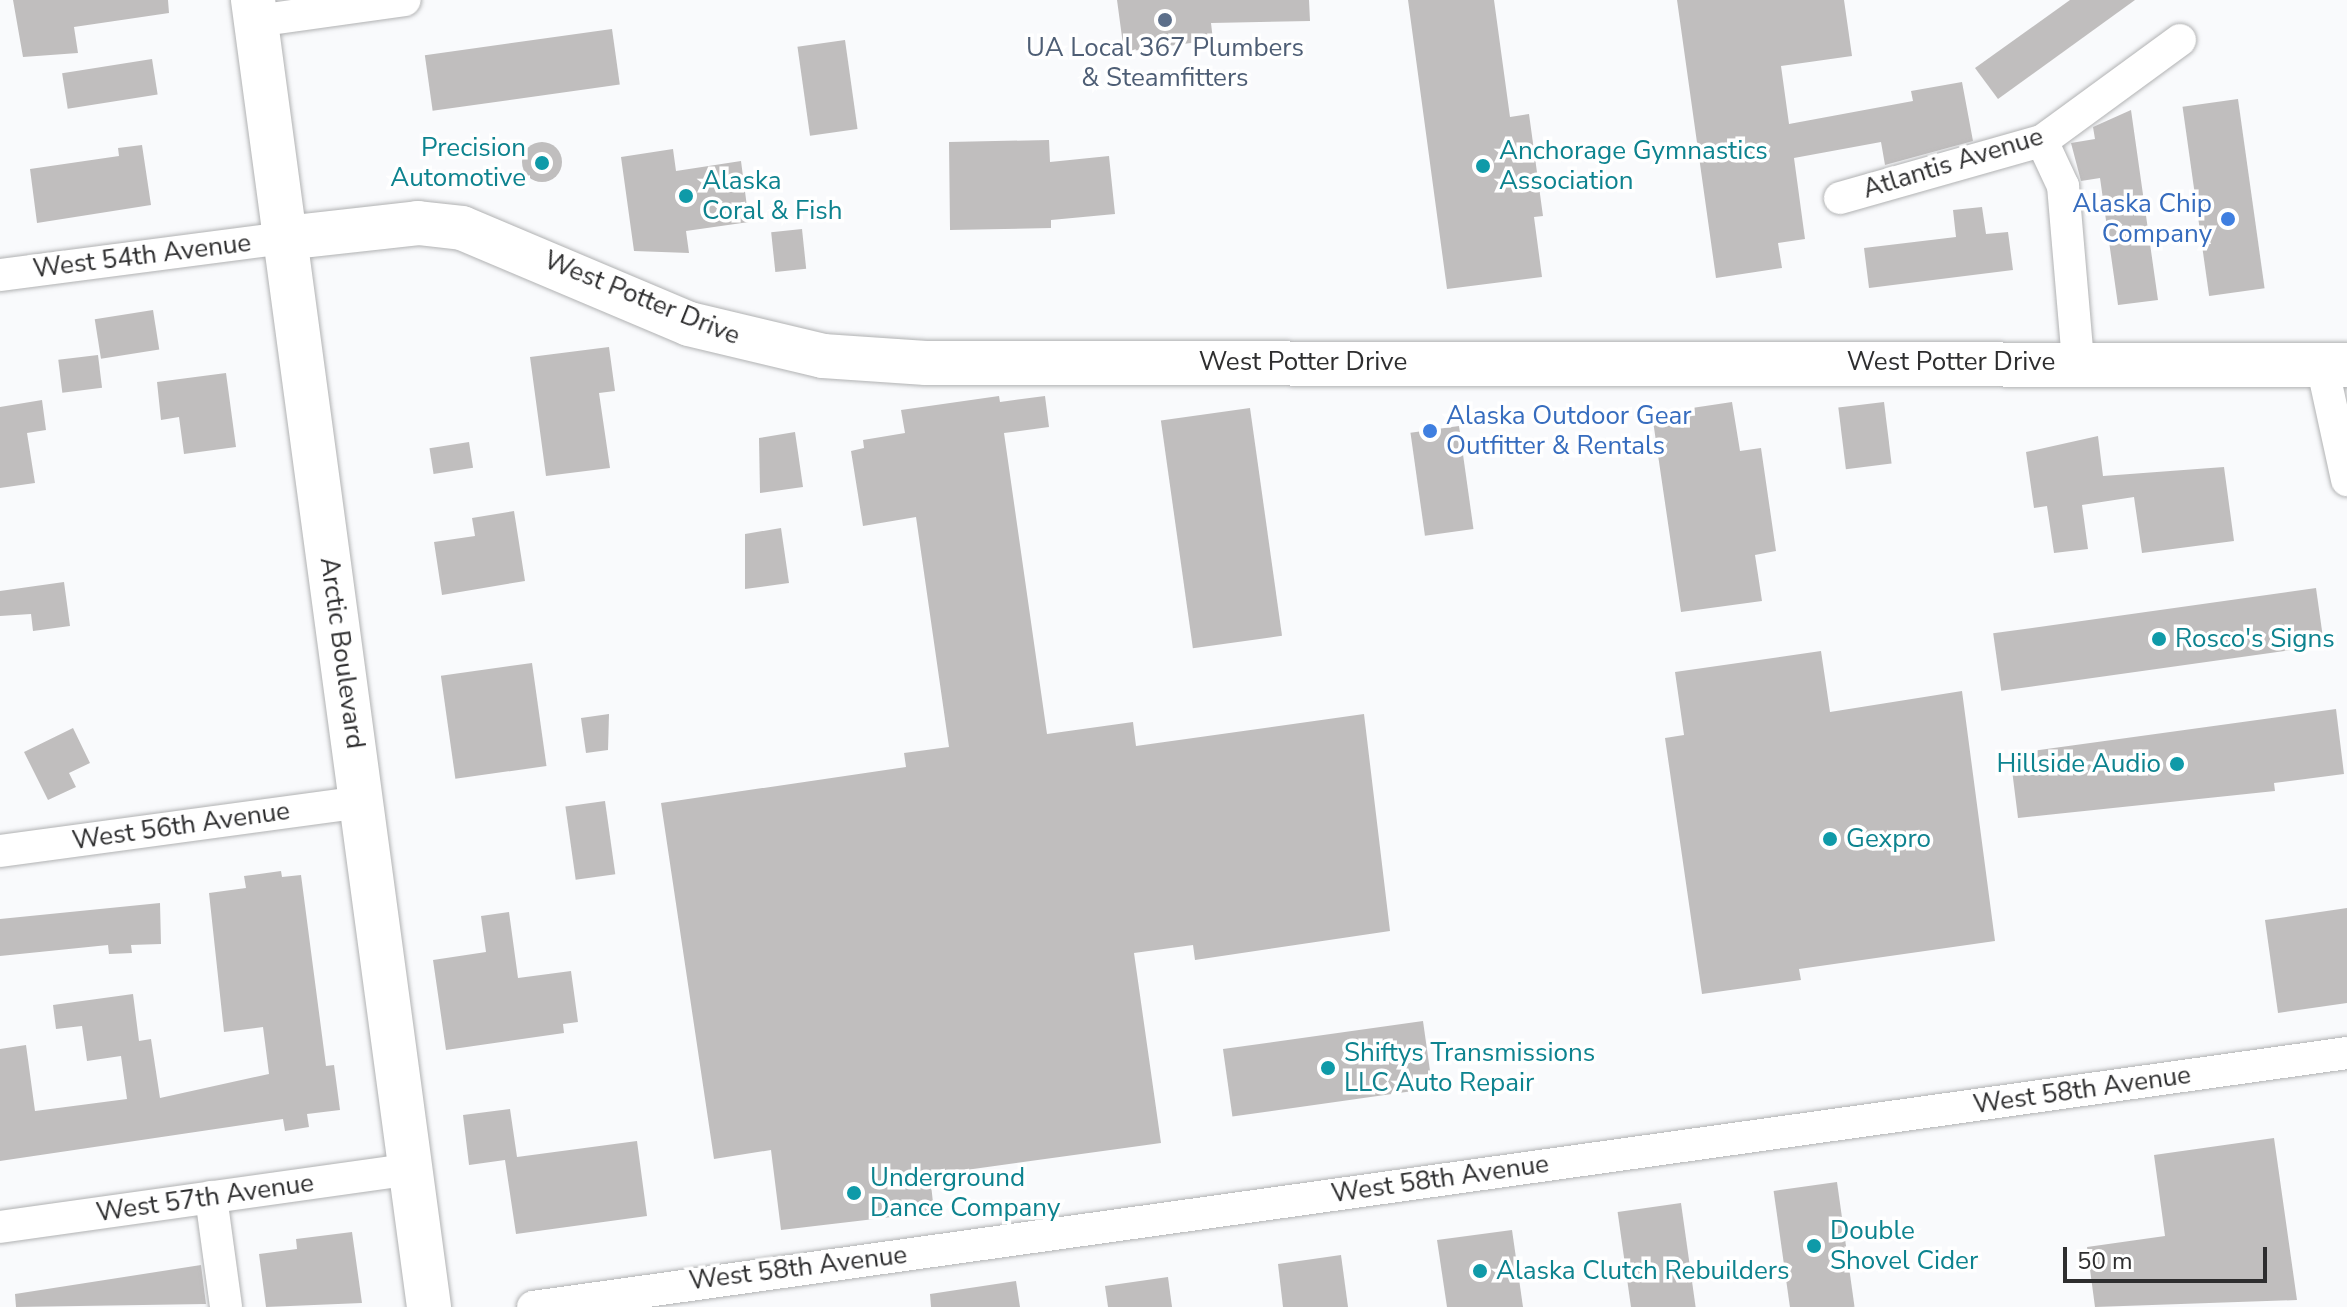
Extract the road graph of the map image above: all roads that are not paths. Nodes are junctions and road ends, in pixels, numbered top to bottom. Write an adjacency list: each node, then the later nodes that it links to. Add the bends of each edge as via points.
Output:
1 (405, 0): 2 (street)
2 (255, 11): 6 (main road, Arctic Boulevard)
3 (2180, 40): 4 (street, Atlantis Avenue)
4 (2042, 141): 5 (street, Atlantis Avenue); 8 (street, via 2063,186)
5 (1840, 198)
6 (285, 238): 7 (street, West 54th Avenue); 8 (main road, West Potter Drive, via 418,223 462,228 689,324 823,356 926,363); 11 (main road, Arctic Boulevard)
7 (0, 275)
8 (2078, 362): 9 (main road, West Potter Drive)
9 (2335, 365): 10 (street)
10 (2347, 480)
11 (362, 802): 12 (street, West 56th Avenue); 14 (main road, Arctic Boulevard)
12 (0, 851)
13 (2347, 1053): 19 (street, West 58th Avenue)
14 (411, 1169): 15 (street, West 57th Avenue); 18 (main road, Arctic Boulevard)
15 (211, 1197): 16 (street, West 57th Avenue); 17 (street)
16 (0, 1227)
17 (226, 1307)
18 (429, 1307)
19 (533, 1307)

